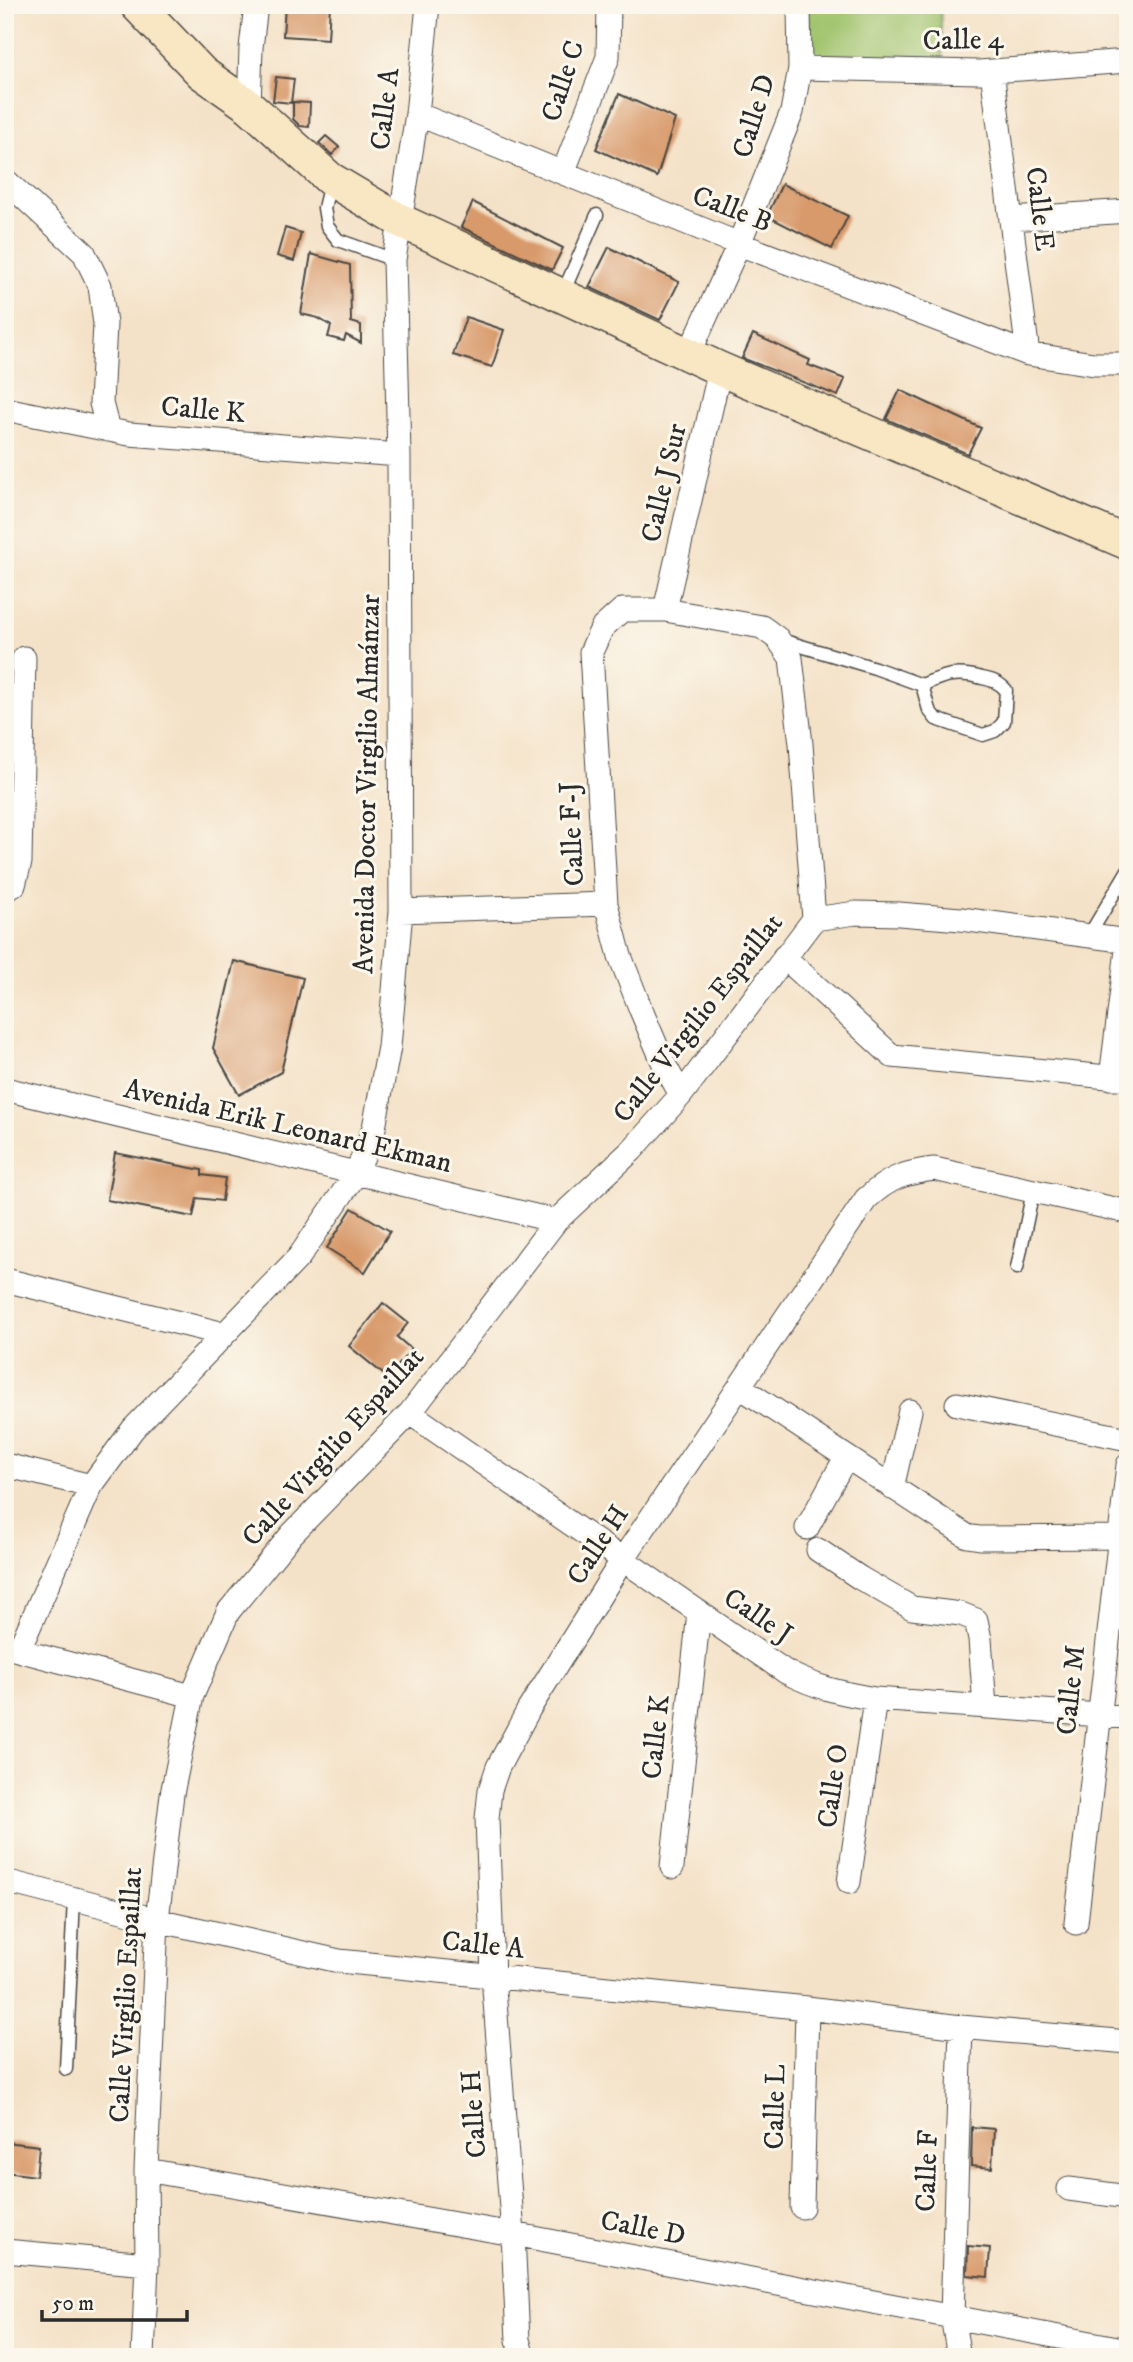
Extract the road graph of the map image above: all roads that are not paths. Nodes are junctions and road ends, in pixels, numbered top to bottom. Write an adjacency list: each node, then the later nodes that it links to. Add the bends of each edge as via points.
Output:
1 (137, 5): 10 (main road)
2 (256, 5): 6 (street)
3 (428, 5): 12 (street, Calle A)
4 (609, 5): 13 (street, Calle C, via 608,57)
5 (799, 5): 8 (street, Calle D)
6 (251, 48): 10 (street, via 225,74); 11 (street)
7 (1128, 61): 9 (street, Calle 4)
8 (800, 68): 9 (street, Calle 4); 20 (street, Calle D, via 792,112)
9 (992, 71): 18 (street, Calle E)
10 (202, 73): 11 (main road)
11 (249, 106): 14 (main road)
12 (416, 114): 13 (street, Calle B); 19 (street, Calle A)
13 (563, 173): 20 (street, Calle B)
14 (330, 179): 19 (main road); 21 (lane, via 324,208 327,226 338,240)
15 (5, 180): 28 (street, via 84,253 100,286 105,324 101,403)
16 (1128, 211): 18 (street)
17 (597, 215): 22 (lane)
18 (1011, 219): 24 (street, Calle E)
19 (399, 220): 21 (street, Avenida Doctor Virgilio Almánzar); 22 (main road)
20 (739, 244): 23 (street, Calle D); 24 (street, Calle B)
21 (394, 260): 29 (street, Avenida Doctor Virgilio Almánzar)
22 (561, 295): 23 (main road)
23 (689, 354): 26 (main road)
24 (1028, 354): 25 (street, Calle B)
25 (1128, 364)
26 (720, 369): 30 (main road); 31 (street, Calle J Sur)
27 (5, 409): 28 (street, Calle K)
28 (108, 430): 29 (street, Calle K)
29 (399, 455): 38 (street, Avenida Doctor Virgilio Almánzar)
30 (1127, 543)
31 (665, 610): 32 (street, Calle F-J, via 762,627); 37 (street, Calle F-J, via 622,610 602,628 591,652)
32 (778, 639): 34 (lane); 39 (street, via 791,658)
33 (24, 658): 36 (street, via 20,862 14,885)
34 (922, 685): 34 (lane, via 936,719 983,735 995,732 1004,722 1006,690 1000,682 965,673)
35 (1128, 870): 40 (lane)
36 (5, 890)
37 (606, 904): 38 (street); 45 (street, Calle F-J, via 620,956)
38 (401, 911): 46 (street, Avenida Doctor Virgilio Almánzar, via 389,1046 374,1128)
39 (814, 919): 40 (street, Calle Virgilio Espaillat, via 898,914); 42 (street, Calle Virgilio Espaillat)
40 (1088, 937): 41 (street, Calle Virgilio Espaillat)
41 (1128, 942): 43 (street)
42 (784, 957): 43 (street, via 891,1056); 45 (street, Calle Virgilio Espaillat)
43 (1119, 1079)
44 (5, 1089): 46 (street, Avenida Erik Leonard Ekman)
45 (681, 1095): 49 (street, Calle Virgilio Espaillat, via 632,1150)
46 (357, 1172): 49 (street, Avenida Erik Leonard Ekman); 52 (street, Avenida Doctor Virgilio Almánzar, via 299,1257)
47 (1034, 1191): 48 (street, Calle H); 50 (lane); 53 (street, Calle H, via 934,1169 883,1183 866,1199)
48 (1128, 1212)
49 (556, 1221): 56 (street, Calle Virgilio Espaillat)
50 (1017, 1268)
51 (5, 1280): 52 (street)
52 (224, 1334): 61 (street, Avenida Doctor Virgilio Almánzar, via 133,1429)
53 (740, 1387): 58 (street); 66 (street, Calle H)
54 (957, 1404): 57 (street)
55 (910, 1410): 62 (street)
56 (410, 1413): 66 (street, Calle J); 69 (street, Calle Virgilio Espaillat, via 292,1534 228,1612)
57 (1128, 1439)
58 (846, 1457): 62 (street); 63 (street)
59 (5, 1465): 61 (street)
60 (1128, 1465): 64 (street, Calle M)
61 (91, 1486): 68 (street, Avenida Doctor Virgilio Almánzar)
62 (892, 1488): 64 (street, via 967,1536)
63 (807, 1528)
64 (1118, 1536): 72 (street, Calle M)
65 (818, 1550): 71 (street, via 912,1608 976,1620)
66 (623, 1559): 67 (street, Calle J); 80 (street, Calle H, via 528,1709 490,1790)
67 (699, 1612): 70 (street, Calle J, via 811,1685); 74 (street, Calle K)
68 (12, 1648): 69 (street)
69 (192, 1696): 78 (street, Calle Virgilio Espaillat, via 172,1794)
70 (875, 1699): 71 (street, Calle J); 76 (street, Calle O)
71 (985, 1707): 72 (street, Calle J)
72 (1098, 1715): 73 (street, Calle J); 79 (street, Calle M)
73 (1128, 1717)
74 (672, 1867)
75 (5, 1881): 77 (street, Calle A)
76 (849, 1882)
77 (74, 1898): 78 (street, Calle A); 84 (lane)
78 (157, 1920): 80 (street, Calle A, via 339,1961); 85 (street, Calle Virgilio Espaillat)
79 (1076, 1923)
80 (493, 1976): 81 (street, Calle A); 89 (street, Calle H)
81 (807, 2008): 82 (street, Calle A); 88 (street, Calle L)
82 (961, 2028): 83 (street, Calle A); 92 (street, Calle F)
83 (1128, 2042)
84 (66, 2069)
85 (146, 2170): 89 (street, Calle D); 91 (street, Calle Virgilio Espaillat)
86 (1069, 2189): 87 (street)
87 (1128, 2197)
88 (802, 2207)
89 (513, 2234): 92 (street, Calle D); 95 (street, Calle H, via 518,2340)
90 (5, 2250): 91 (street)
91 (147, 2264): 94 (street, Calle Virgilio Espaillat)
92 (952, 2316): 93 (street, Calle D); 96 (street, Calle F)
93 (1128, 2350)
94 (143, 2357)
95 (523, 2357)
96 (959, 2357)

